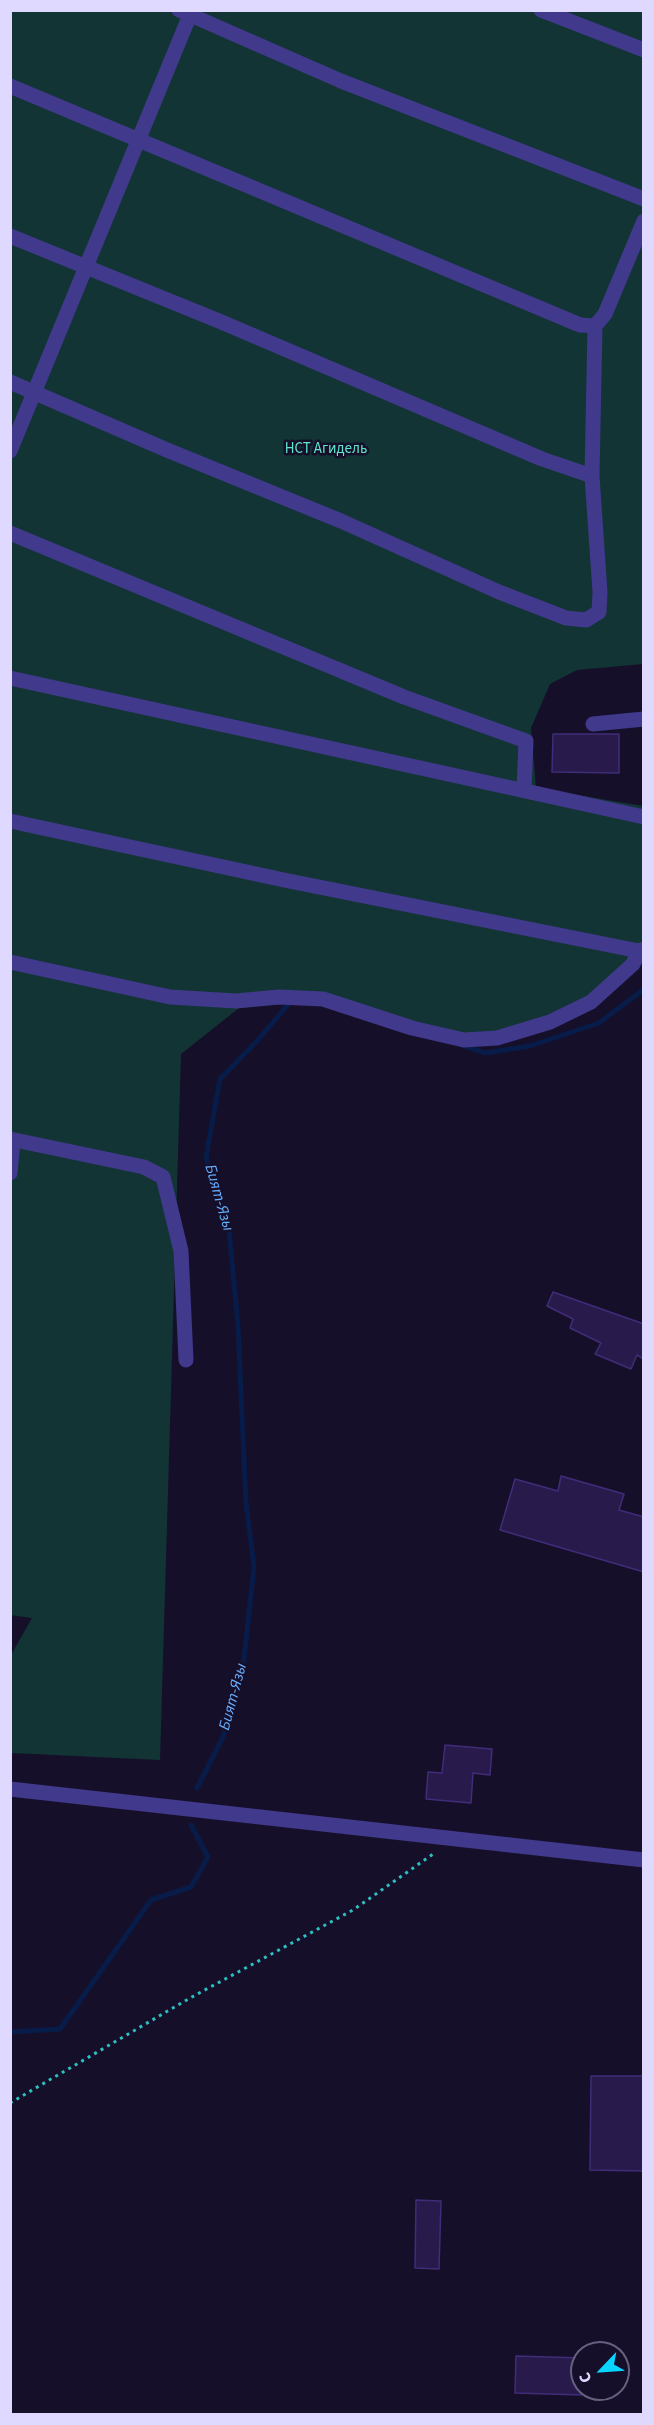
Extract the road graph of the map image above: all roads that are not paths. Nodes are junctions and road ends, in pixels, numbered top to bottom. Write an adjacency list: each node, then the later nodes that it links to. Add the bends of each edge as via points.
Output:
1 (541, 10): 3 (street)
2 (187, 12): 5 (street); 6 (street, via 341,81)
3 (644, 50)
4 (10, 86): 5 (street)
5 (139, 139): 9 (street); 10 (street, via 580,325)
6 (644, 199)
7 (644, 220): 10 (street, via 605,314)
8 (10, 236): 9 (street)
9 (86, 268): 12 (street); 14 (street, via 542,459)
10 (595, 326): 14 (street)
11 (10, 382): 12 (street)
12 (35, 392): 13 (street); 14 (street, via 566,618 586,620 599,612)
13 (10, 451)
14 (592, 476)
15 (10, 533): 19 (street, via 404,697 526,741)
16 (11, 681): 19 (street)
17 (644, 719): 18 (street)
18 (593, 724)
19 (524, 789): 20 (street)
20 (644, 817)
21 (10, 821): 22 (street, via 273,878)
22 (641, 950): 23 (street, via 633,964 591,1002 550,1022 497,1038 464,1040 323,999 170,998)
23 (10, 962)
24 (12, 1139): 25 (street); 26 (street, via 144,1167 163,1177 181,1251)
25 (10, 1173)
26 (186, 1360)
27 (10, 1789): 28 (street)
28 (644, 1860)

